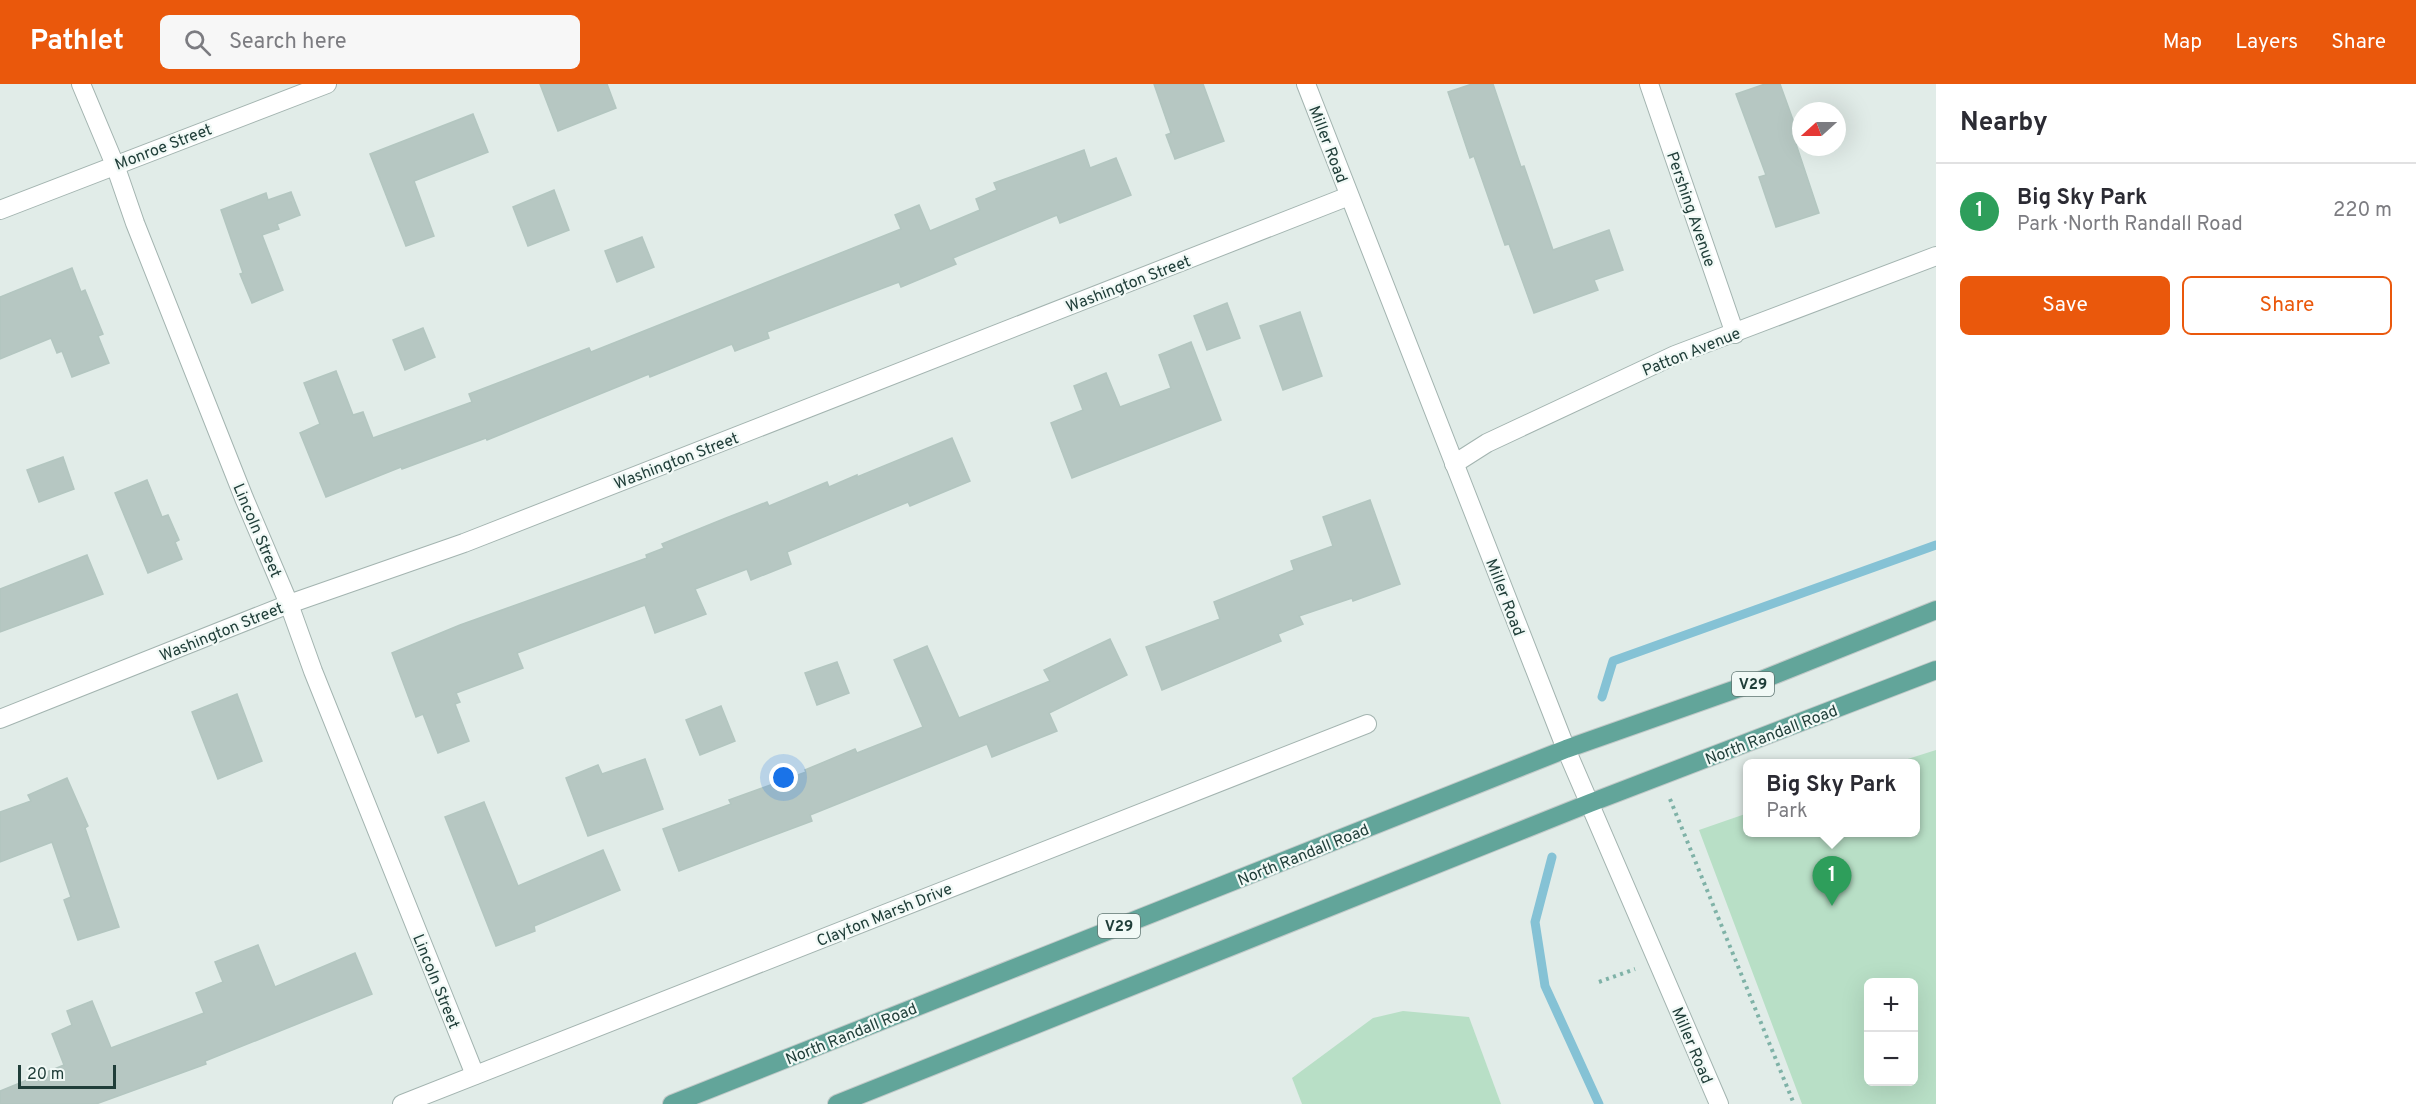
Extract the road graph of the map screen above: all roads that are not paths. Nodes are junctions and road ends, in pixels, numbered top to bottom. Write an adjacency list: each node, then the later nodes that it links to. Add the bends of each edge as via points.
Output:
1 (81, 84): 5 (street, Lincoln Street)
2 (327, 84): 5 (street, Monroe Street)
3 (1306, 84): 6 (street, Miller Road)
4 (1649, 84): 9 (street, Pershing Avenue)
5 (115, 165): 7 (street, Monroe Street); 11 (street, Lincoln Street, via 239,487)
6 (1350, 196): 10 (street, Miller Road); 11 (street, Washington Street, via 464,543)
7 (0, 210)
8 (1936, 256): 9 (street, Patton Avenue)
9 (1735, 334): 10 (street, Patton Avenue, via 1675,355 1487,443)
10 (1455, 464): 16 (street, Miller Road)
11 (289, 604): 14 (street, Washington Street); 18 (street, Lincoln Street)
12 (1936, 610): 16 (main road, North Randall Road / V29, via 1758,681)
13 (1936, 670): 17 (main road, North Randall Road)
14 (0, 719)
15 (1367, 724): 18 (street, Clayton Marsh Drive)
16 (1566, 749): 17 (street, Miller Road); 20 (main road, North Randall Road / V29)
17 (1590, 802): 21 (main road, North Randall Road); 22 (street, Miller Road)
18 (475, 1075): 19 (street, Clayton Marsh Drive)
19 (402, 1104)
20 (672, 1104)
21 (837, 1104)
22 (1719, 1104)

